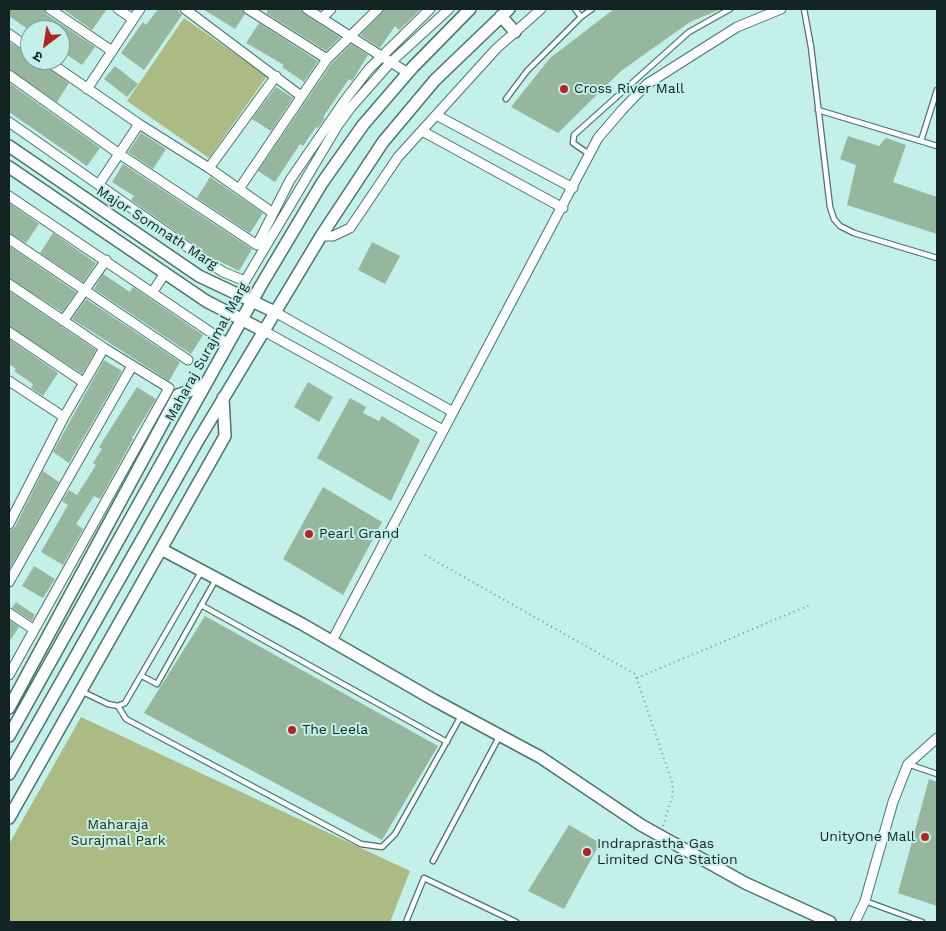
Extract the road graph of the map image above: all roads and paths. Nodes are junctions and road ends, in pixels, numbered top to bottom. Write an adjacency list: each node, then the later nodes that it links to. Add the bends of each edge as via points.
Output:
1 (50, 9): 26 (street)
2 (118, 9): 21 (street)
3 (140, 9): 21 (street)
4 (185, 9): 33 (street)
5 (248, 9): 28 (street)
6 (307, 9): 20 (street)
7 (331, 9): 20 (street)
8 (378, 9): 24 (street)
9 (430, 9): 27 (street)
10 (449, 9): 29 (street)
11 (470, 9): 31 (main road, Maharaj Surajmal Marg)
12 (541, 9): 22 (street)
13 (575, 9): 19 (lane)
14 (592, 9): 19 (lane)
15 (730, 9): 47 (lane, via 689,32 574,135 573,143)
16 (781, 9): 47 (street, via 737,27 647,84 598,138)
17 (804, 9): 38 (lane)
18 (505, 12): 22 (main road); 56 (main road, via 434,80 389,135)
19 (580, 17): 37 (lane)
20 (322, 18): 24 (street)
21 (133, 19): 26 (street)
22 (515, 32): 39 (street)
23 (9, 34): 25 (street)
24 (348, 37): 27 (street); 28 (street)
25 (20, 42)
26 (112, 51): 34 (street)
27 (380, 57): 29 (street); 55 (street, via 351,92 290,180)
28 (327, 59): 36 (street)
29 (390, 64): 31 (street); 50 (street, via 338,125 245,281 223,272)
30 (60, 70): 34 (street)
31 (408, 73): 64 (main road, Maharaj Surajmal Marg, via 363,126 322,183)
32 (9, 75): 46 (street)
33 (276, 76): 36 (street); 49 (street)
34 (87, 89): 41 (street)
35 (937, 90): 43 (lane)
36 (301, 96): 51 (street)
37 (506, 99)
38 (818, 110): 43 (lane); 58 (lane, via 834,219 854,233)
39 (436, 114): 42 (street); 52 (street)
40 (9, 122): 50 (street)
41 (138, 124): 46 (street); 49 (street)
42 (422, 131): 54 (street); 56 (street, via 398,157 350,228 333,236)
43 (921, 141): 45 (lane)
44 (9, 146): 64 (main road, Major Somnath Marg, via 199,276)
45 (937, 146)
46 (118, 153): 50 (street); 55 (street, via 257,245)
47 (590, 154): 52 (street)
48 (9, 167): 60 (main road)
49 (209, 168): 51 (street)
50 (99, 184)
51 (239, 188): 55 (street)
52 (573, 188): 54 (street)
53 (9, 196): 59 (street)
54 (562, 208): 79 (street)
55 (273, 213)
56 (320, 236): 65 (main road)
57 (9, 239): 62 (street)
58 (937, 258)
59 (106, 260): 62 (street); 63 (street)
60 (165, 273): 63 (street); 66 (main road, via 206,301)
61 (9, 284): 67 (street)
62 (85, 289): 67 (street); 73 (street)
63 (152, 293): 70 (street)
64 (254, 300): 65 (main road, Major Somnath Marg); 66 (main road, Maharaj Surajmal Marg)
65 (275, 312): 68 (main road); 79 (street, Major Somnath Marg)
66 (242, 318): 68 (main road); 70 (main road, Maharaj Surajmal Marg)
67 (63, 321): 72 (street)
68 (264, 331): 78 (main road); 81 (street)
69 (12, 334): 71 (street); 76 (street)
70 (228, 344): 77 (main road, Maharaj Surajmal Marg)
71 (9, 345)
72 (104, 348): 74 (street); 76 (street)
73 (188, 360)
74 (132, 366): 87 (street); 91 (street, via 169,388)
75 (9, 381): 80 (street)
76 (83, 382): 80 (street)
77 (205, 385): 98 (main road, via 178,395); 100 (main road, Maharaj Surajmal Marg)
78 (223, 398): 83 (main road, via 225,436); 101 (main road)
79 (453, 412): 81 (street)
80 (64, 417): 82 (street)
81 (443, 430): 92 (street)
82 (9, 522)
83 (161, 549): 85 (main road); 96 (main road)
84 (425, 555): 95 (path)
85 (201, 571): 86 (main road); 94 (lane)
86 (216, 579): 88 (lane); 92 (main road)
87 (9, 582)
88 (201, 604): 94 (lane, via 156,684); 106 (lane)
89 (810, 605): 95 (path)
90 (9, 612): 91 (street)
91 (33, 629): 93 (street)
92 (332, 641): 99 (main road)
93 (10, 669)
94 (142, 676): 97 (lane, via 124,703)
95 (637, 678): 111 (path, via 672,782 673,794)
96 (81, 691): 97 (lane); 102 (main road)
97 (118, 706): 106 (lane, via 126,720 361,844 382,847 395,834)
98 (9, 708): 100 (street)
99 (462, 715): 103 (main road); 106 (lane)
100 (20, 716): 104 (main road, Maharaj Surajmal Marg)
101 (40, 720): 102 (main road); 108 (main road)
102 (58, 731): 110 (main road)
103 (499, 735): 111 (main road, via 540,757); 112 (lane)
104 (9, 736)
105 (937, 738): 107 (street)
106 (447, 742)
107 (908, 764): 109 (lane); 113 (street, via 893,802)
108 (9, 774)
109 (937, 774)
110 (9, 818)
111 (659, 835): 116 (main road, via 744,883)
112 (433, 861)
113 (865, 901): 117 (street); 118 (lane)
114 (406, 922): 115 (lane, via 424,878)
115 (516, 922)
116 (830, 922)
117 (855, 922)
118 (922, 922)

